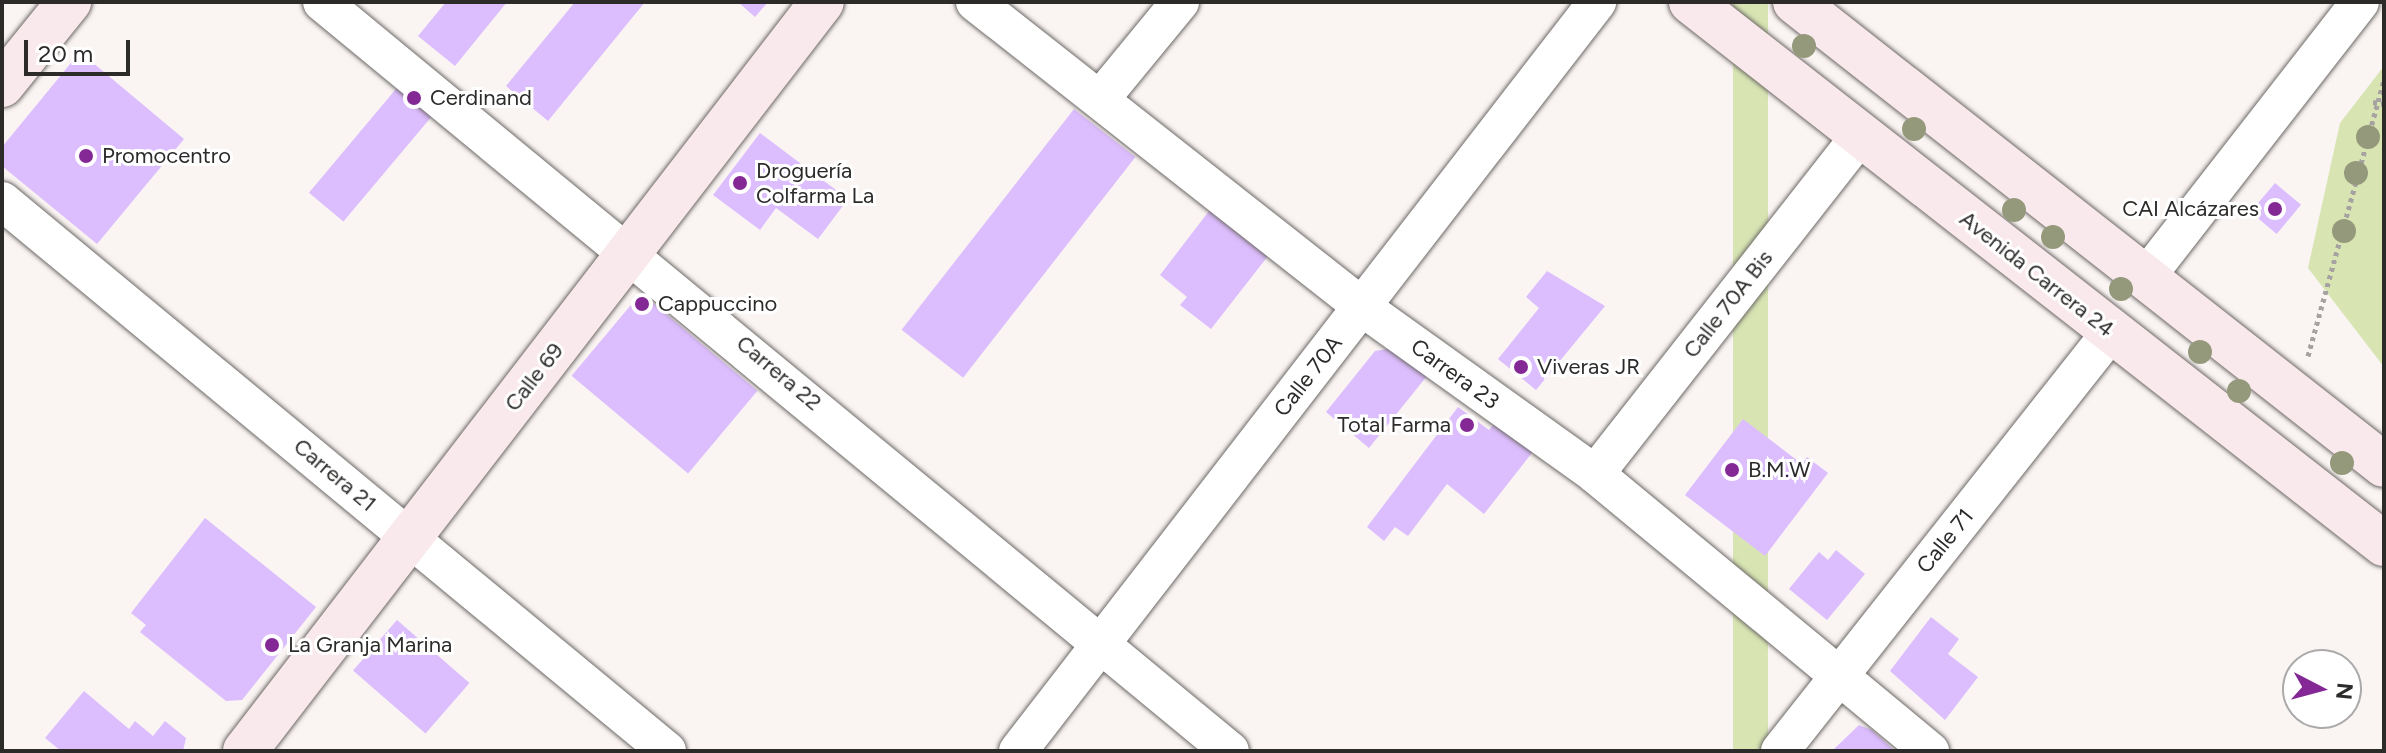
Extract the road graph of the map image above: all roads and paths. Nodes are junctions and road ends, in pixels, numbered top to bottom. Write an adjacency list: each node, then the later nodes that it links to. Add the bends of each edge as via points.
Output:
1 (69, 2): 11 (main road)
2 (322, 2): 17 (street, Carrera 22)
3 (822, 2): 17 (main road, Calle 69)
4 (975, 2): 12 (street, Carrera 23)
5 (1180, 2): 12 (street)
6 (1597, 2): 19 (street, Calle 70A)
7 (1691, 2): 15 (main road, Avenida Carrera 24)
8 (1795, 2): 18 (main road)
9 (2344, 8): 18 (street)
10 (2384, 80): 13 (path)
11 (2, 85)
12 (1102, 97): 19 (street, Carrera 23)
13 (2373, 102): 14 (path); 21 (path)
14 (2384, 104)
15 (1861, 135): 20 (main road, Avenida Carrera 24); 23 (street, Calle 70A Bis)
16 (2, 201): 24 (street, Carrera 21)
17 (633, 253): 24 (main road, Calle 69); 26 (street, Carrera 22)
18 (2146, 277): 22 (main road)
19 (1362, 307): 23 (street, Carrera 23); 26 (street, Calle 70A)
20 (2111, 332): 25 (main road, Avenida Carrera 24); 27 (street, Calle 71)
21 (2307, 359)
22 (2384, 465)
23 (1595, 474): 27 (street, Carrera 23)
24 (409, 536): 28 (main road, Calle 69); 29 (street, Carrera 21)
25 (2384, 544)
26 (1103, 641): 30 (street, Calle 70A); 31 (street, Carrera 22)
27 (1835, 678): 32 (street, Calle 71); 33 (street, Carrera 23)
28 (245, 751)
29 (667, 751)
30 (1018, 751)
31 (1230, 751)
32 (1780, 751)
33 (1930, 751)

